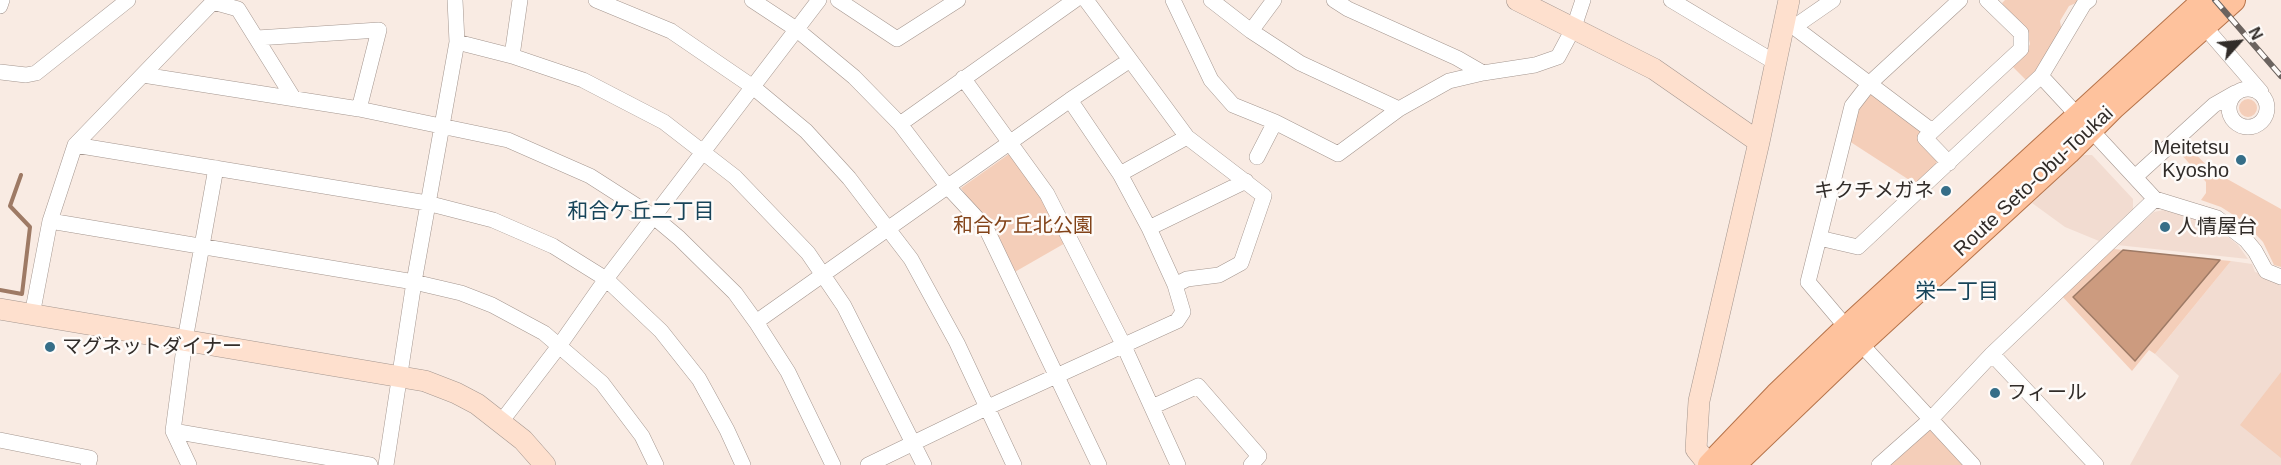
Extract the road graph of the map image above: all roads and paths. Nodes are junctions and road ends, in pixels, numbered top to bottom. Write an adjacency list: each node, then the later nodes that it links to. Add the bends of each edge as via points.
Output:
1 (3, 0): 25 (street)
2 (128, 0): 36 (street, via 36,73)
3 (455, 0): 32 (street)
4 (520, 0): 33 (street)
5 (598, 0): 42 (street, via 671,31)
6 (752, 0): 29 (street)
7 (819, 0): 29 (street)
8 (838, 0): 9 (street, via 897,39)
9 (958, 0)
10 (1075, 0): 40 (street)
11 (1086, 0): 34 (street)
12 (1173, 0): 49 (street, via 1211,80 1233,105)
13 (1211, 0): 30 (street)
14 (1274, 0): 30 (street)
15 (1334, 0): 37 (street)
16 (1517, 0): 28 (street)
17 (1583, 0): 28 (street)
18 (1671, 0): 35 (street)
19 (1833, 0): 27 (street)
20 (1960, 0): 41 (street)
21 (1988, 0): 53 (street, via 2021,33 2020,49)
22 (2089, 0): 39 (street)
23 (2233, 0): 26 (main road, Route Seto-Obu-Toukai)
24 (214, 1): 31 (street, via 238,9); 38 (street)
25 (0, 6)
26 (2196, 9): 44 (street); 50 (main road, Route Seto-Obu-Toukai)
27 (1789, 16): 35 (street); 41 (street)
28 (1575, 27): 37 (street, via 1558,57 1535,66); 56 (street, via 1654,69)
29 (796, 28): 42 (street); 51 (street, via 855,78)
30 (1251, 31): 48 (street, via 1300,63)
31 (257, 38): 45 (street); 47 (street, via 379,30)
32 (457, 42): 33 (street); 52 (street)
33 (512, 56): 58 (street, via 583,81 664,122)
34 (1130, 60): 46 (street); 54 (street)
35 (1776, 63): 56 (street)
36 (0, 72)
37 (1483, 73): 48 (street, via 1449,81)
38 (142, 75): 45 (street); 57 (street)
39 (2041, 76): 50 (street); 60 (street)
40 (963, 78): 51 (street); 55 (street)
41 (1869, 84): 53 (street); 72 (street, via 1852,106)
42 (753, 87): 58 (street); 71 (street, via 806,131)
43 (2235, 93): 44 (street, via 2246,88); 44 (street, via 2229,110 2234,121 2245,127 2256,125 2265,117 2268,106); 63 (street, via 2214,105)
44 (2263, 95)
45 (294, 99): 47 (street)
46 (1070, 100): 55 (street); 62 (street)
47 (359, 109): 52 (street)
48 (1399, 109): 49 (street, via 1338,154)
49 (1275, 122): 59 (street)
50 (2085, 123): 63 (street); 82 (main road, Route Seto-Obu-Toukai)
51 (900, 124): 65 (street)
52 (441, 126): 67 (street); 68 (street, via 508,140 539,153 590,176)
53 (1932, 131): 60 (street, via 1925,138)
54 (1187, 137): 62 (street); 64 (street)
55 (1011, 142): 65 (street); 84 (street, via 1047,194)
56 (1759, 142): 110 (street, via 1699,401 1696,449)
57 (75, 145): 61 (street); 69 (street)
58 (703, 152): 68 (street); 74 (street, via 735,177 787,230)
59 (1257, 157)
60 (1949, 163): 72 (street, via 1858,247)
61 (216, 168): 67 (street); 73 (street)
62 (1120, 174): 70 (street)
63 (2135, 177): 66 (street)
64 (1246, 181): 70 (street); 78 (street, via 1264,196 1241,263 1219,275 1187,279)
65 (948, 187): 71 (street); 88 (street, via 986,228)
66 (2155, 199): 75 (street, via 2217,218 2246,240 2266,271); 86 (street)
67 (427, 203): 76 (street, via 493,220 524,233); 77 (street)
68 (654, 217): 76 (street); 81 (street, via 703,260)
69 (50, 220): 73 (street); 80 (street)
70 (1149, 228): 78 (street)
71 (888, 229): 74 (street); 90 (street, via 911,259 957,343)
72 (1819, 238): 82 (street, via 1808,282)
73 (202, 247): 77 (street); 83 (street)
74 (823, 275): 81 (street); 95 (street, via 844,306)
75 (2281, 277)
76 (606, 279): 85 (street); 102 (street, via 661,331 699,379)
77 (414, 282): 85 (street, via 492,305 544,333); 87 (street)
78 (1175, 285): 84 (street, via 1182,312 1177,321)
79 (0, 309): 80 (street)
80 (32, 315): 83 (street)
81 (756, 322): 103 (street, via 788,372)
82 (1854, 336): 91 (street); 110 (main road, Route Seto-Obu-Toukai, via 1777,395); 111 (main road, Route Seto-Obu-Toukai)
83 (186, 340): 87 (street); 93 (street)
84 (1123, 344): 88 (street); 89 (street)
85 (559, 346): 92 (street); 101 (street, via 602,383 642,436)
86 (1992, 354): 91 (street); 114 (street)
87 (401, 376): 92 (street, via 456,393); 99 (street)
88 (1057, 376): 90 (street); 107 (street)
89 (1152, 407): 108 (street); 109 (street, via 1198,386 1259,456)
90 (986, 408): 95 (street); 106 (street)
91 (1931, 418): 112 (street); 113 (street)
92 (501, 422): 100 (street)
93 (173, 431): 97 (street); 98 (street)
94 (0, 440): 96 (street, via 90,458)
95 (914, 444): 104 (street); 105 (street)
96 (88, 465)
97 (189, 465)
98 (370, 465)
99 (386, 465)
100 (545, 465)
101 (656, 465)
102 (743, 465)
103 (833, 465)
104 (868, 465)
105 (924, 465)
106 (1014, 465)
107 (1099, 465)
108 (1178, 465)
109 (1251, 465)
110 (1709, 465)
111 (1733, 465)
112 (1879, 465)
113 (1973, 465)
114 (2096, 465)

